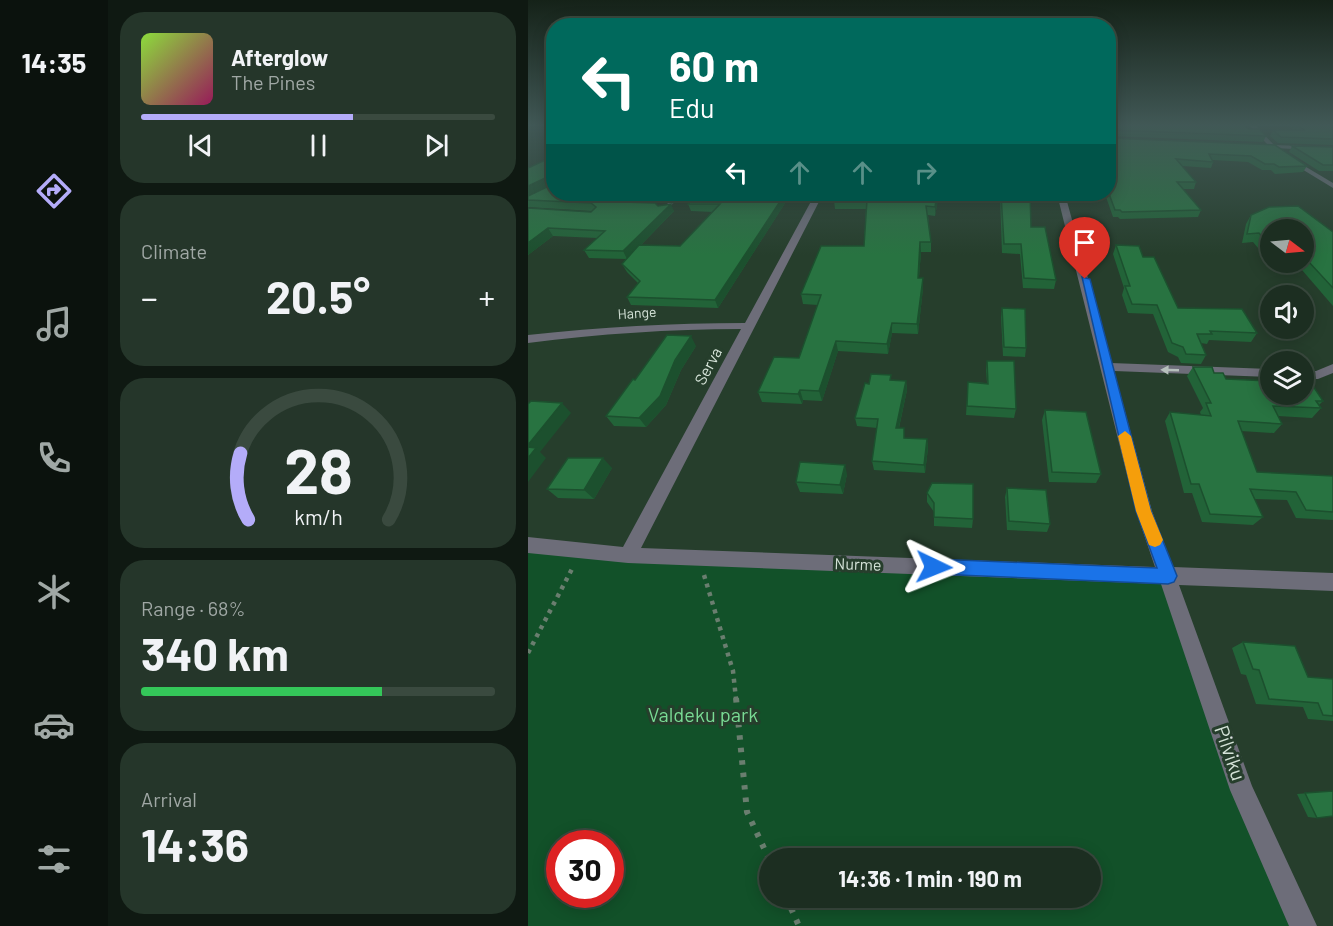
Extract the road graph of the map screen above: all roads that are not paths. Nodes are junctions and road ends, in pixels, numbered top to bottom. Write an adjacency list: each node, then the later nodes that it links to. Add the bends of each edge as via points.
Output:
1 (1306, 168): 2 (street)
2 (1333, 186)
3 (673, 201): 6 (lane)
4 (815, 201): 7 (street, Serva)
5 (1064, 201): 9 (street, Pilviku)
6 (663, 210)
7 (748, 326): 8 (street, Hange, via 675,326); 14 (street, Serva)
8 (528, 339)
9 (1108, 367): 11 (street, one-way to 9); 15 (street, Pilviku, via 1144,511)
10 (1333, 368): 12 (street)
11 (1260, 374)
12 (1314, 375)
13 (528, 545): 14 (street, Nurme)
14 (628, 555): 15 (street, Nurme)
15 (1168, 576): 16 (street, Nurme); 17 (street, Pilviku, via 1242,790)
16 (1333, 582)
17 (1303, 926)

